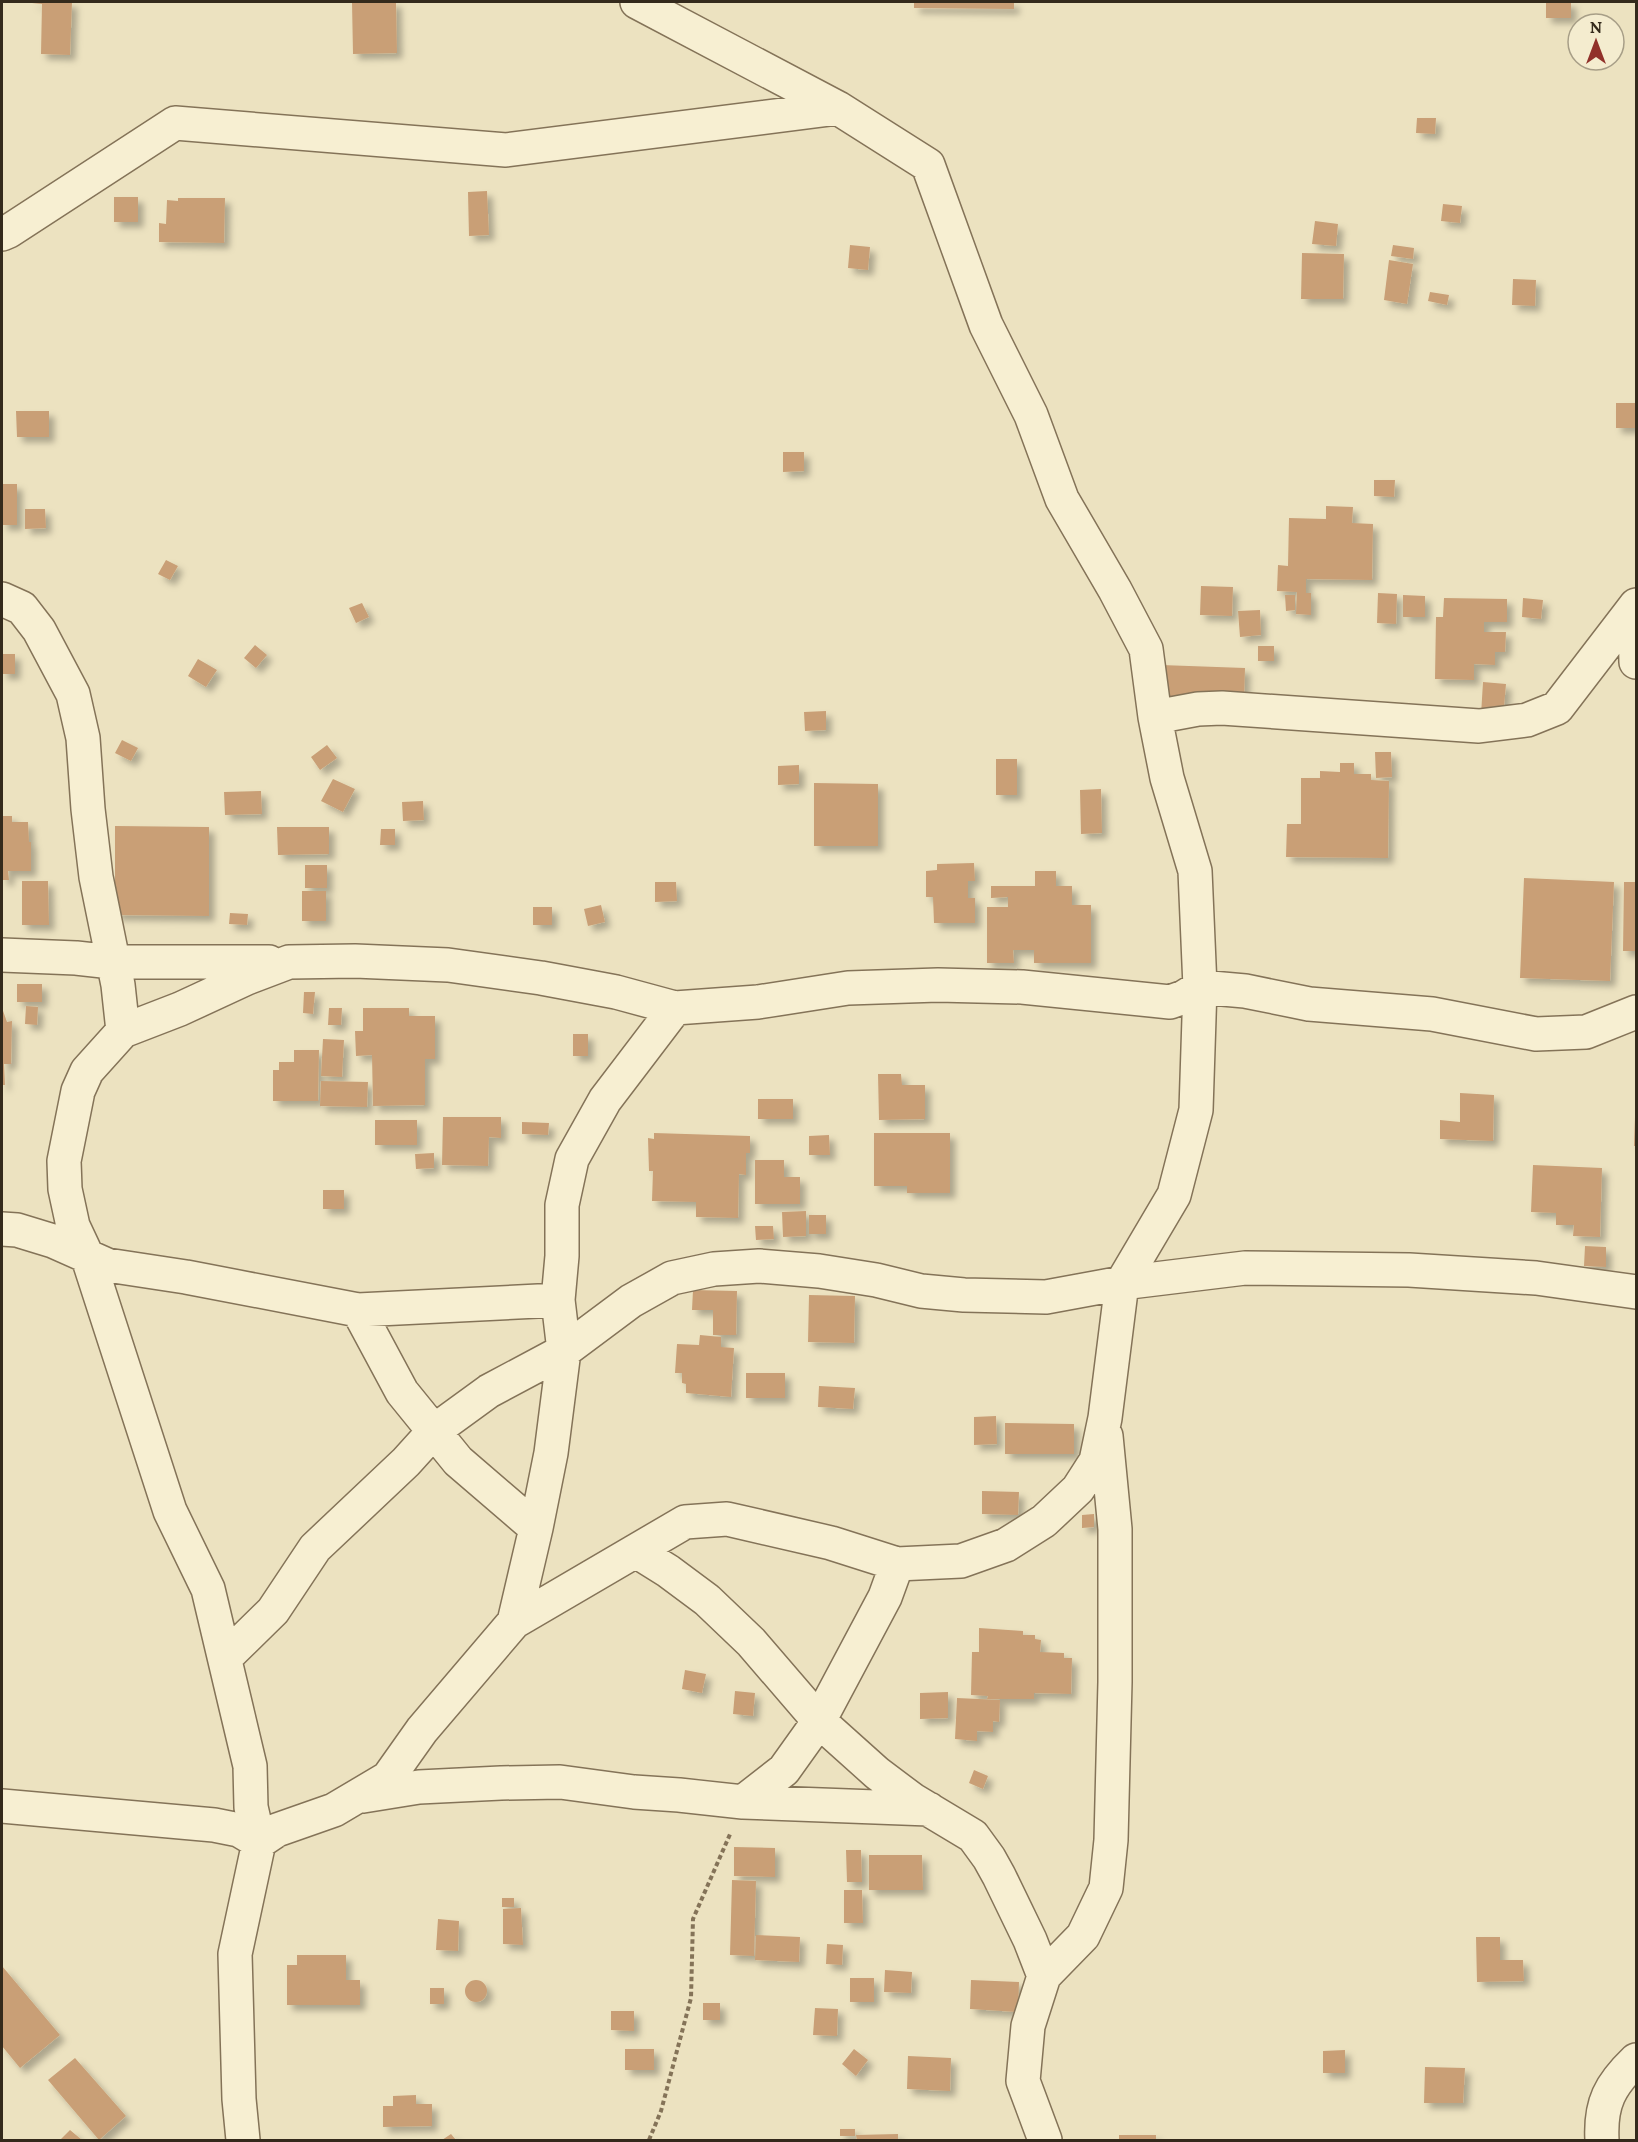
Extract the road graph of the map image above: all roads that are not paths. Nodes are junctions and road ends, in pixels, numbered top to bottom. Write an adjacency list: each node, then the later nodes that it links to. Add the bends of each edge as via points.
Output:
1 (637, 2): 2 (street)
2 (838, 108): 3 (street, via 506,150 175,123); 7 (street, via 928,165 986,325 1031,415 1062,499 1146,648)
3 (2, 234)
4 (2, 598): 9 (street, via 22,608 39,630 73,694 83,738 96,877)
5 (1636, 607): 6 (street); 7 (street, via 1557,708 1527,720 1479,726 1222,708)
6 (1636, 662)
7 (1155, 717): 11 (street, via 1167,778 1195,871)
8 (2, 955): 9 (street)
9 (112, 962): 10 (street); 14 (street)
10 (289, 962): 12 (street, via 448,965 616,992); 14 (street)
11 (1200, 987): 12 (street, via 1170,1002 1022,987 938,985 848,988 758,1002); 13 (street, via 1309,1004 1432,1014 1536,1034 1586,1032); 17 (street, via 1196,1110 1174,1195)
12 (675, 1008): 19 (street, via 605,1100 572,1159 561,1205)
13 (1636, 1012)
14 (123, 1031): 16 (street, via 87,1071 78,1091 64,1161 73,1226)
15 (2, 1229): 16 (street, via 53,1241)
16 (88, 1258): 20 (street, via 107,1265); 28 (street, via 170,1511 208,1589)
17 (1122, 1284): 18 (street, via 1245,1268 1409,1270 1536,1278); 21 (street, via 1046,1297 964,1295 921,1291 819,1271 759,1266 714,1269 672,1278 631,1301); 22 (street)
18 (1636, 1292)
19 (558, 1300): 20 (street); 21 (street)
20 (358, 1310): 23 (street, via 402,1392)
21 (564, 1351): 23 (street, via 489,1391); 24 (street, via 551,1453)
22 (1105, 1418): 26 (street, via 1096,1461 1078,1489 1044,1521 1006,1545 961,1561); 35 (street, via 1115,1529 1111,1840 1106,1888 1083,1936)
23 (434, 1431): 24 (street, via 458,1461); 28 (street, via 315,1548 273,1611)
24 (536, 1528): 27 (street)
25 (636, 1551): 26 (street, via 685,1522 727,1520 831,1543); 27 (street); 29 (street, via 707,1600 751,1642)
26 (897, 1564): 29 (street, via 885,1597)
27 (514, 1622): 30 (street, via 422,1730 388,1778)
28 (225, 1658): 34 (street, via 250,1766 251,1807)
29 (819, 1721): 31 (street, via 784,1770); 33 (street, via 877,1773)
30 (356, 1797): 31 (street, via 419,1787 560,1782); 34 (street, via 334,1810 277,1830)
31 (743, 1802): 33 (street)
32 (2, 1806): 34 (street, via 214,1825 239,1830)
33 (929, 1809): 35 (street, via 973,1836 989,1858)
34 (259, 1842): 37 (street, via 235,1954)
35 (1044, 1976): 38 (street, via 1028,2026 1023,2081)
36 (1636, 2060): 39 (street, via 1611,2089 1604,2104)
37 (243, 2140)
38 (1045, 2140)
39 (1602, 2140)

